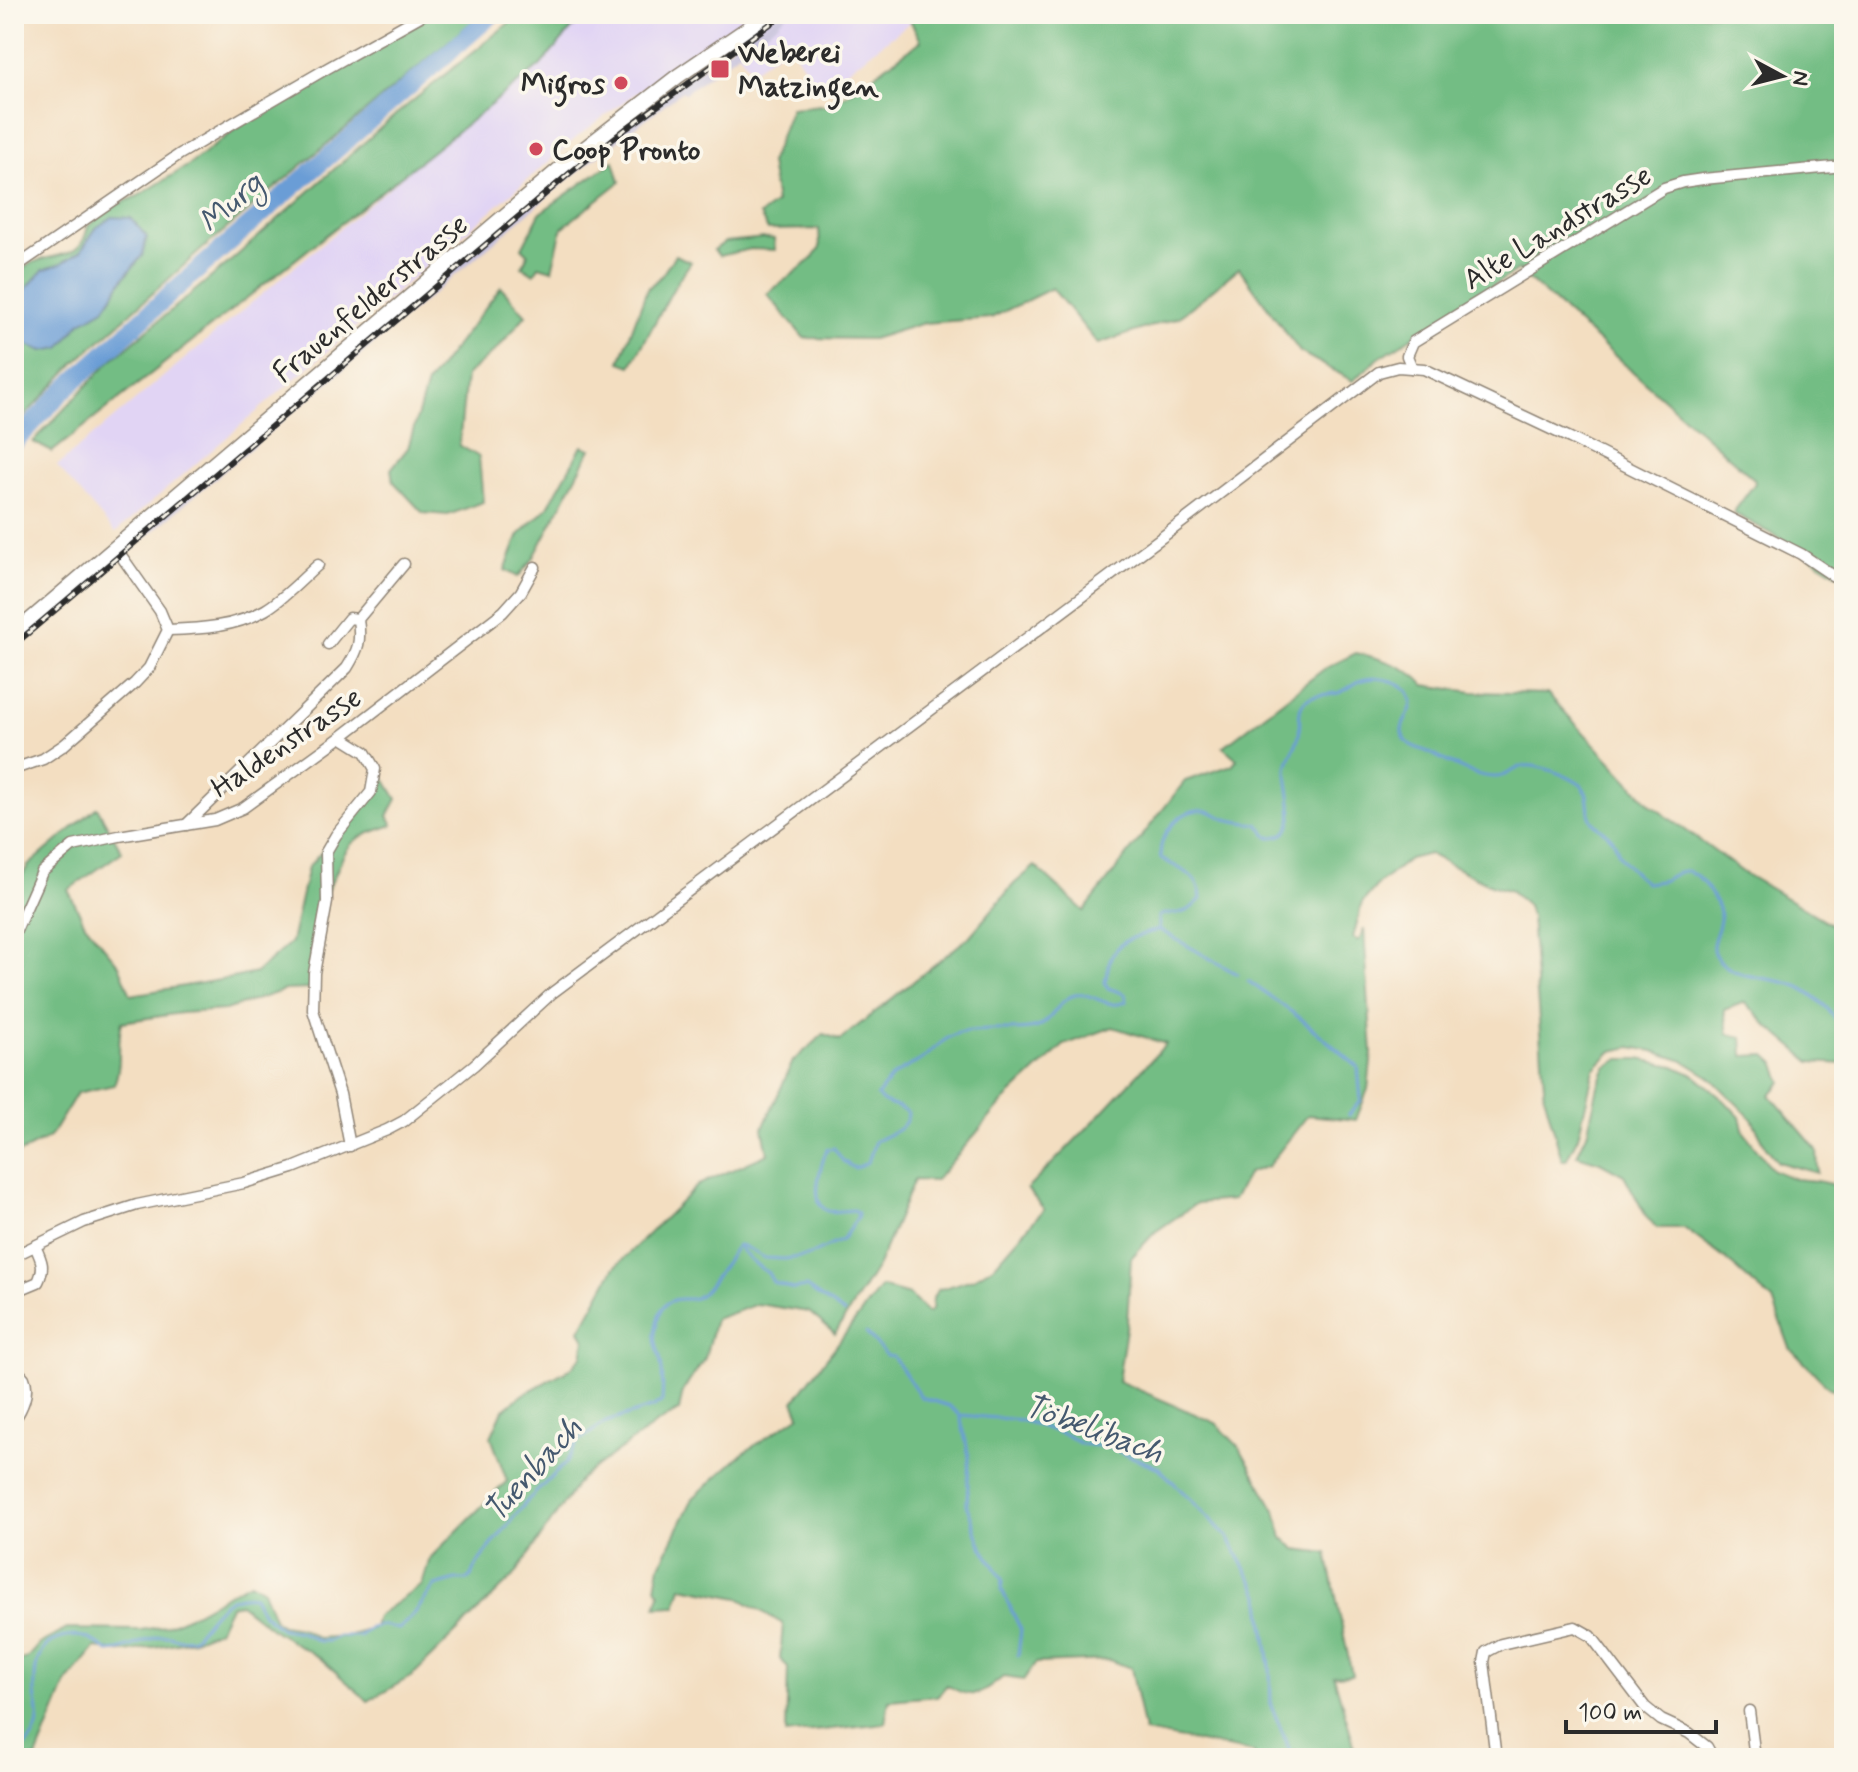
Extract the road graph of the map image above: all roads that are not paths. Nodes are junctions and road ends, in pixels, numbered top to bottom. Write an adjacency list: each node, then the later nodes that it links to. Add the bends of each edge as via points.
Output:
1 (424, 14): 4 (street, via 180,154)
2 (769, 14): 6 (main road, Frauenfelderstrasse, via 575,156)
3 (1844, 166): 5 (street, Alte Landstrasse, via 1703,179 1664,188 1413,342 1407,356)
4 (14, 268)
5 (1412, 368): 10 (street, via 1570,438 1789,547); 19 (street, via 1379,372 552,993 404,1121)
6 (115, 547): 12 (street); 13 (main road, Frauenfelderstrasse)
7 (404, 564): 11 (street)
8 (318, 565): 12 (street, via 266,610 237,622)
9 (535, 567): 15 (street, Haldenstrasse, via 503,612)
10 (1844, 583)
11 (358, 619): 14 (street, via 349,618); 17 (street, via 358,650 347,668)
12 (168, 630): 16 (street, via 135,683 64,745)
13 (14, 634)
14 (328, 644)
15 (341, 737): 17 (street, Haldenstrasse, via 243,808); 19 (street, via 365,752 375,769 371,792 326,852 327,902 313,1010 340,1094)
16 (14, 769)
17 (184, 826): 18 (street, Haldenstrasse, via 73,846 42,872)
18 (14, 935)
19 (350, 1146): 20 (street, via 244,1183 137,1205)
20 (35, 1246): 21 (street); 22 (street, via 43,1272 38,1282)
21 (14, 1256)
22 (14, 1292)
23 (14, 1367): 24 (street, via 25,1380 22,1408)
24 (14, 1420)
25 (1749, 1711): 28 (street)
26 (1496, 1758): 27 (street, via 1486,1652 1575,1627 1591,1636 1645,1707 1689,1733)
27 (1713, 1758)
28 (1755, 1758)

